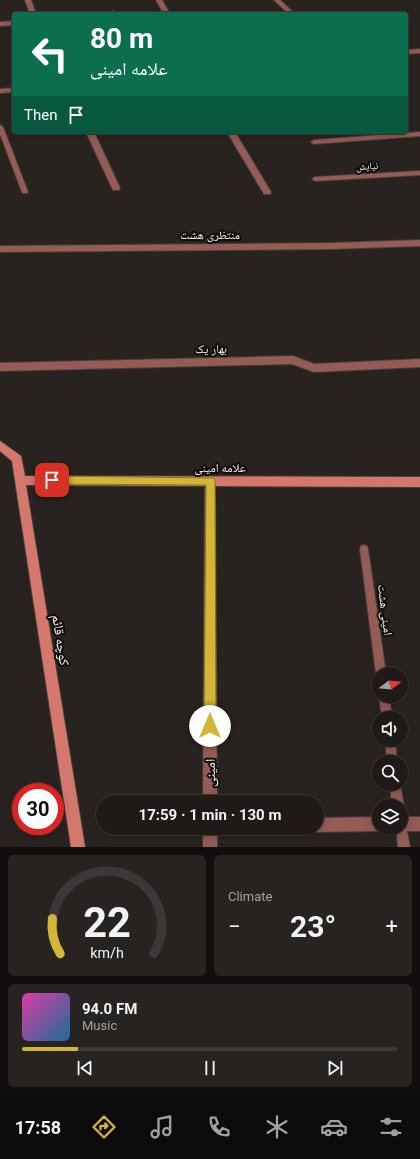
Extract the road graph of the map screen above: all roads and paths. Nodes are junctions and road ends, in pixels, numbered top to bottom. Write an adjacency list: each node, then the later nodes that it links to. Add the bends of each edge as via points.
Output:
1 (28, 0): 4 (street)
2 (160, 0): 5 (street)
3 (277, 0): 6 (street)
4 (32, 12)
5 (165, 12)
6 (290, 12)
7 (12, 23): 8 (street)
8 (0, 24)
9 (420, 51): 10 (street)
10 (408, 52)
11 (12, 90): 12 (street)
12 (0, 91)
13 (0, 127): 21 (lane)
14 (91, 134): 20 (street)
15 (232, 134): 22 (street)
16 (420, 134): 17 (lane)
17 (314, 142)
18 (420, 173): 19 (lane, نیایش)
19 (315, 179)
20 (116, 188)
21 (25, 192)
22 (267, 192)
23 (420, 243): 24 (street, منتظری هشت)
24 (0, 249)
25 (420, 363): 26 (street, بهار یک, via 314,368 293,360)
26 (0, 367)
27 (0, 445): 28 (street, کوچه قائم, via 17,459)
28 (20, 480): 29 (street, علامه امینی); 40 (street, کوچه قائم)
29 (210, 481): 30 (street, علامه امینی); 33 (street, امینی)
30 (420, 482)
31 (364, 549): 32 (lane, امینی هشت)
32 (380, 667)
33 (210, 795)
34 (372, 824): 36 (street)
35 (420, 824): 37 (street)
36 (324, 825)
37 (408, 825)
38 (210, 835): 41 (street)
39 (402, 835): 42 (lane)
40 (78, 847)
41 (210, 847)
42 (404, 847)

